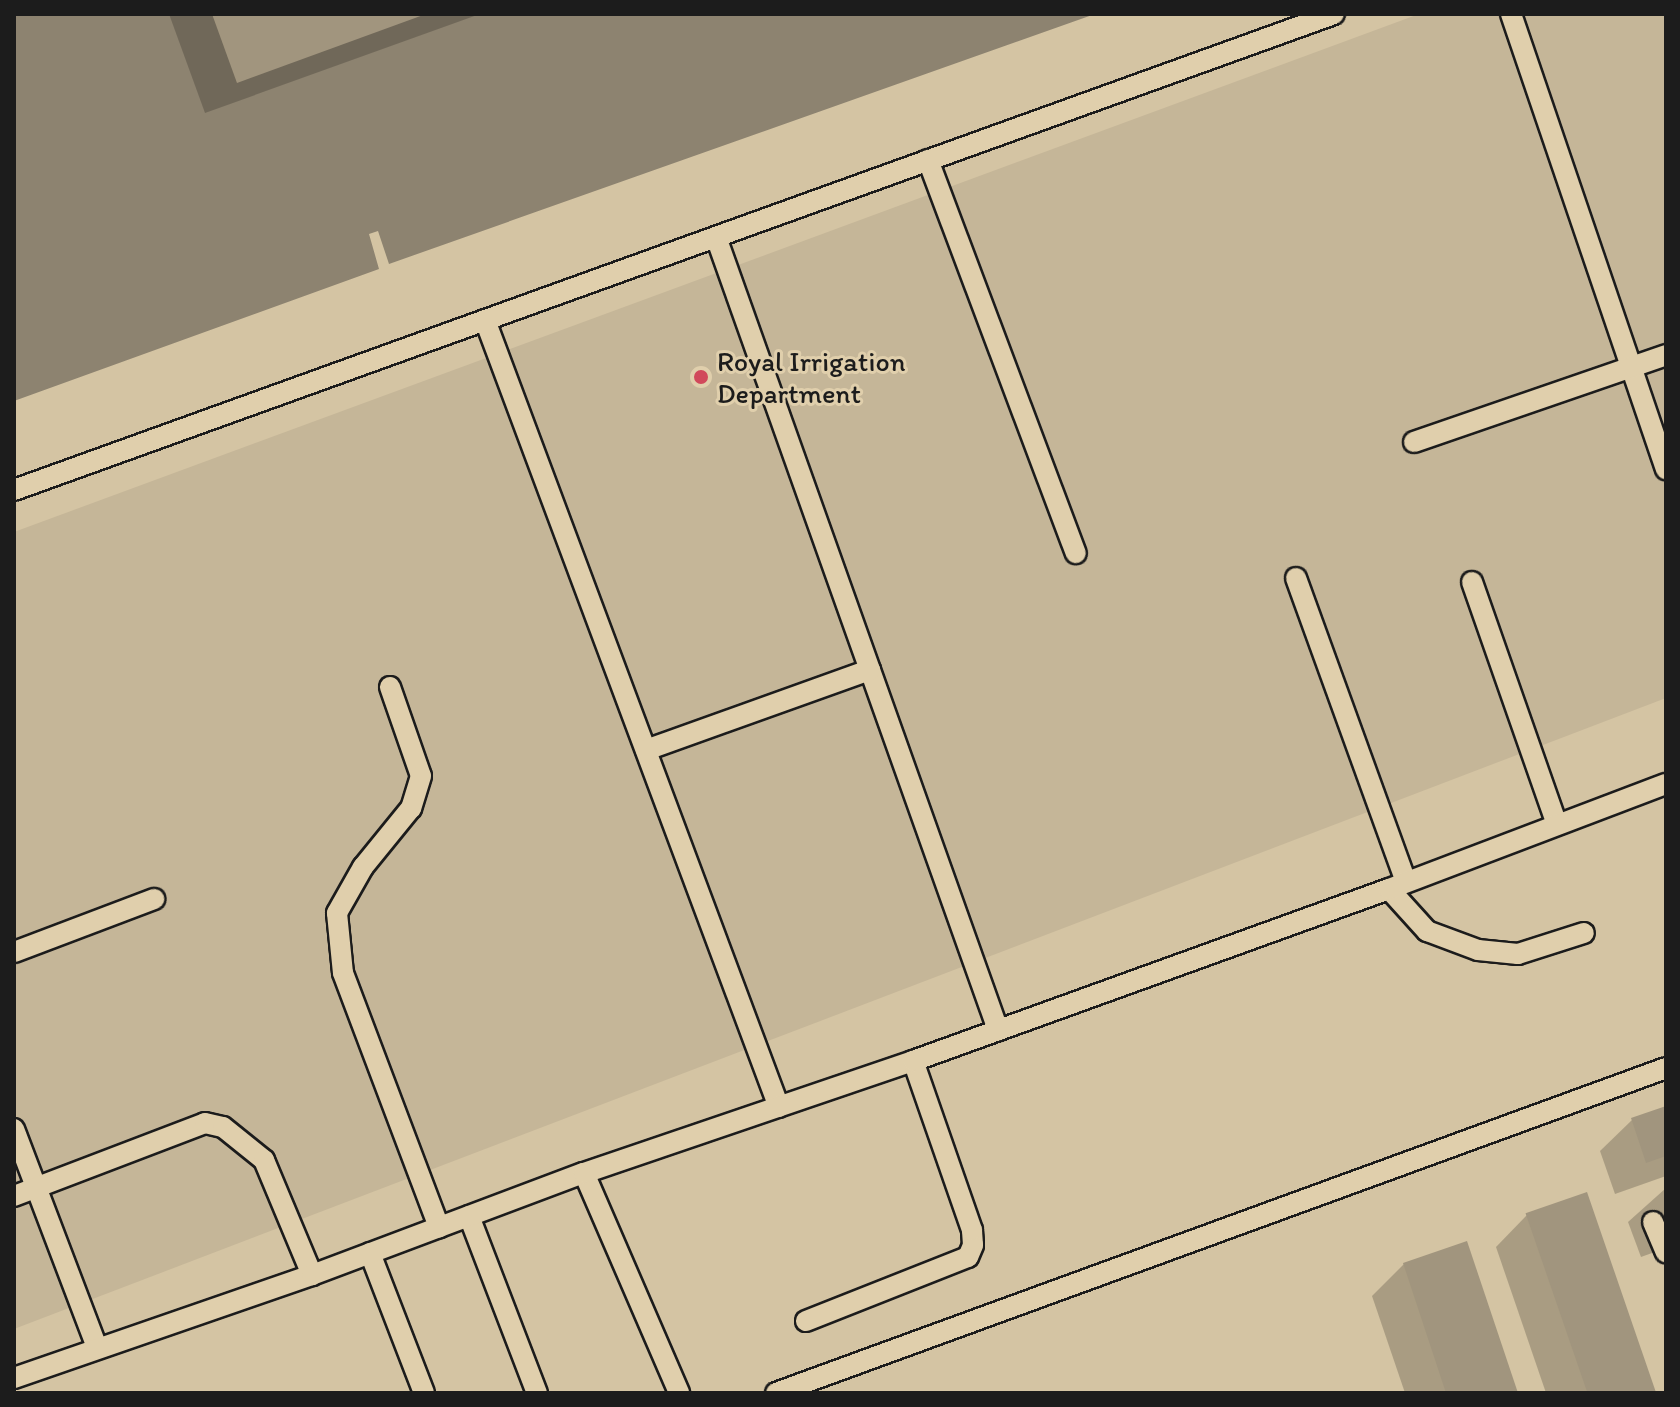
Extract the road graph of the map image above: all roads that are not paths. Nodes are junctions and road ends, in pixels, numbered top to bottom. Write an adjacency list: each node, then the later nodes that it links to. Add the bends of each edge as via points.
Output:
1 (1334, 14): 3 (lane)
2 (1511, 14): 7 (lane)
3 (928, 160): 4 (lane); 11 (lane)
4 (716, 237): 5 (lane); 14 (lane)
5 (485, 320): 10 (lane); 16 (lane)
6 (1666, 355): 7 (lane)
7 (1629, 368): 8 (lane); 9 (lane)
8 (1414, 442)
9 (1666, 469)
10 (14, 490)
11 (1076, 553)
12 (1296, 578): 19 (lane)
13 (1472, 582): 18 (lane)
14 (870, 670): 16 (lane); 23 (lane)
15 (390, 687): 33 (lane, via 421,776 411,808 363,867 337,913 343,973)
16 (646, 750): 26 (lane)
17 (1666, 784): 18 (lane)
18 (1557, 825): 19 (lane)
19 (1398, 886): 21 (lane, via 1427,931 1478,950 1518,954); 23 (lane)
20 (154, 899): 22 (lane)
21 (1584, 933)
22 (14, 952)
23 (998, 1030): 24 (lane)
24 (913, 1061): 26 (lane); 37 (lane, via 973,1245 968,1257)
25 (1666, 1068): 43 (lane)
26 (779, 1107): 28 (lane)
27 (14, 1129): 29 (lane)
28 (584, 1173): 31 (lane); 42 (lane)
29 (35, 1188): 30 (lane); 36 (lane, via 205,1123 223,1127 264,1160); 38 (lane)
30 (14, 1196)
31 (469, 1216): 33 (lane); 41 (lane)
32 (1653, 1222): 34 (lane)
33 (439, 1227): 35 (lane)
34 (1666, 1252)
35 (370, 1253): 36 (lane); 40 (lane)
36 (312, 1275): 38 (lane)
37 (806, 1321)
38 (97, 1347): 39 (lane)
39 (14, 1378)
40 (424, 1393)
41 (537, 1393)
42 (679, 1393)
43 (776, 1393)

